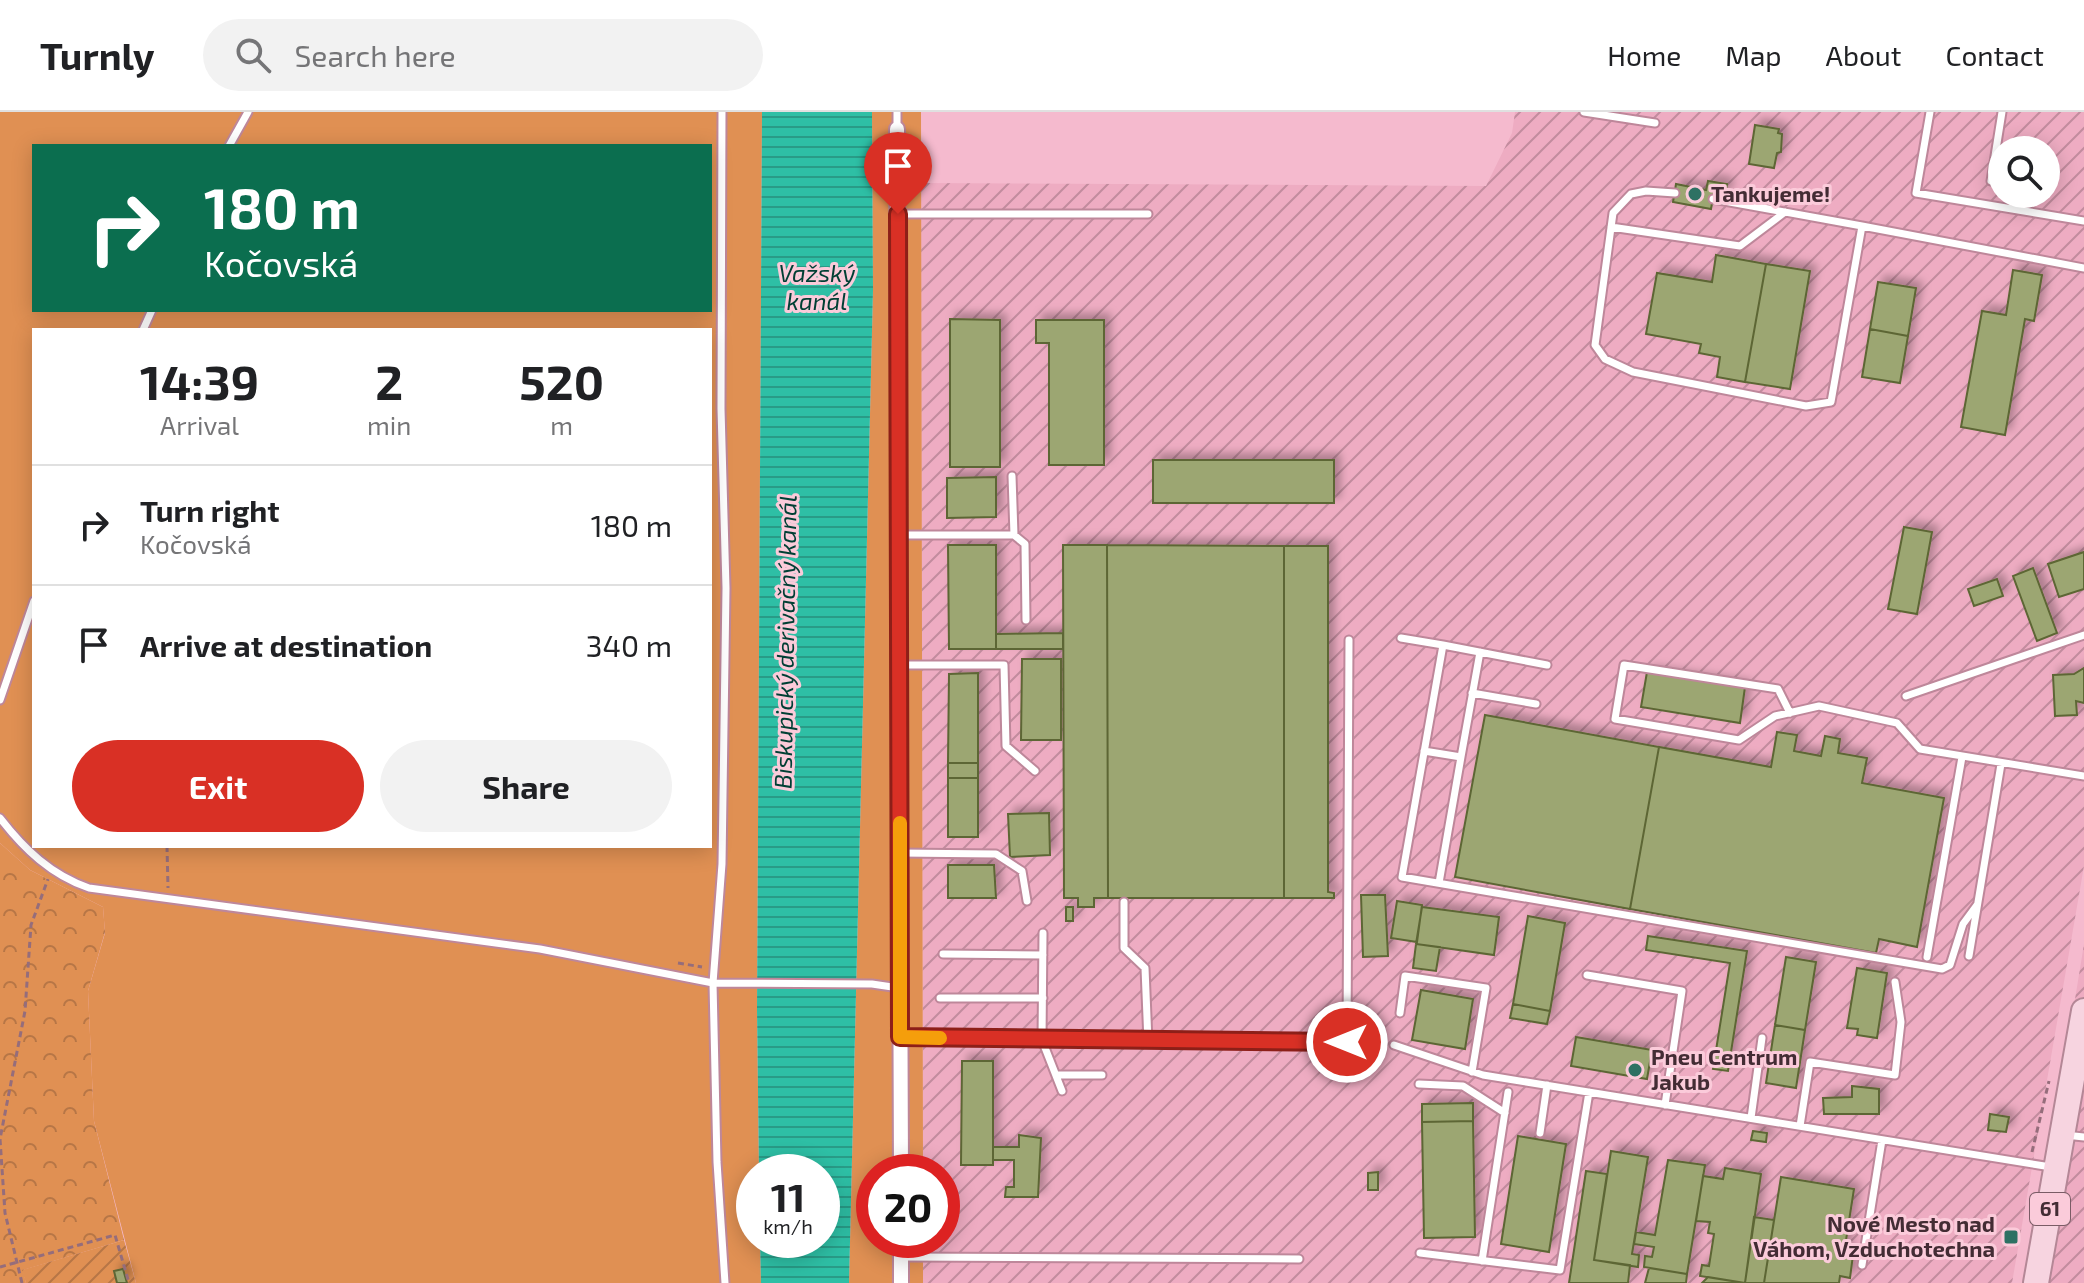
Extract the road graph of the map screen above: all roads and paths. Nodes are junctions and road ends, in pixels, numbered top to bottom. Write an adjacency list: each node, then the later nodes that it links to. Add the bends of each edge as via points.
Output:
1 (248, 112): 10 (lane)
2 (722, 112): 59 (lane, via 726,588 722,864)
3 (897, 112): 8 (lane)
4 (1584, 112): 7 (lane)
5 (1930, 112): 16 (lane, via 1916,193)
6 (2002, 112): 9 (lane)
7 (1655, 123)
8 (897, 129): 14 (street)
9 (1998, 136)
10 (230, 144)
11 (1675, 193): 18 (lane, via 1631,194 1613,213)
12 (1713, 199): 13 (lane)
13 (1785, 212): 17 (lane); 18 (lane, via 1740,246)
14 (898, 214): 15 (lane); 21 (street)
15 (1148, 214)
16 (2084, 221)
17 (1862, 226): 18 (lane, via 1831,402 1806,406 1633,372 1605,359 1595,345); 19 (lane)
18 (1611, 227)
19 (2084, 268)
20 (1012, 476): 22 (lane)
21 (899, 535): 22 (lane); 30 (street)
22 (1014, 535): 24 (lane, via 1025,544)
23 (32, 607): 34 (lane)
24 (1026, 620)
25 (2084, 635): 33 (lane)
26 (1401, 638): 28 (lane)
27 (1349, 640): 68 (lane, via 1347,1042)
28 (1443, 645): 29 (lane); 37 (lane)
29 (1480, 652): 31 (lane); 32 (lane)
30 (899, 665): 41 (lane, via 1004,665 1006,746); 45 (street)
31 (1547, 665)
32 (1472, 693): 35 (lane); 38 (lane)
33 (1906, 696)
34 (0, 700)
35 (1536, 704)
36 (1790, 713): 36 (lane, via 1775,716 1739,740 1615,719 1624,665 1778,689); 39 (lane, via 1819,706 1897,723 1920,749)
37 (1424, 751): 38 (lane); 47 (lane, via 1402,877)
38 (1461, 757): 47 (lane)
39 (1962, 757): 40 (lane); 56 (lane)
40 (2001, 764): 42 (lane); 51 (lane)
41 (1035, 771)
42 (2084, 776)
43 (0, 818): 46 (lane)
44 (167, 848): 48 (path)
45 (900, 853): 49 (lane, via 996,854 1022,871); 60 (street)
46 (53, 870): 48 (lane, via 89,888); 94 (path, via 31,925 25,1011 0,1139 5,1213)
47 (1439, 883): 51 (lane, via 1942,969 1950,965 1963,924)
48 (166, 899): 59 (lane, via 540,949)
49 (1027, 901)
50 (1124, 902): 68 (lane, via 1124,948 1145,968)
51 (1977, 905): 55 (lane)
52 (1043, 933): 54 (lane)
53 (943, 954): 54 (lane)
54 (1043, 955): 62 (lane)
55 (1969, 956)
56 (1927, 957)
57 (1587, 975): 79 (lane, via 1682,991)
58 (1895, 982): 82 (lane, via 1901,1022 1895,1075 1810,1062)
59 (713, 983): 60 (lane, via 872,984); 99 (lane)
60 (901, 989): 65 (street)
61 (940, 998): 62 (lane)
62 (1043, 998): 67 (lane)
63 (2084, 1011): 84 (main road, 61)
64 (1400, 1013): 70 (lane, via 1405,976 1486,988)
65 (900, 1037): 67 (lane); 86 (street)
66 (1762, 1038): 81 (lane)
67 (1042, 1040): 68 (lane); 71 (lane)
68 (1148, 1042)
69 (1394, 1045): 70 (lane)
70 (1472, 1072): 75 (lane)
71 (1056, 1075): 72 (lane); 76 (lane)
72 (1102, 1075)
73 (2049, 1081): 87 (path)
74 (1419, 1084): 80 (lane, via 1463,1086)
75 (1547, 1085): 78 (lane); 83 (lane)
76 (1062, 1091)
77 (1508, 1092): 80 (lane)
78 (1589, 1092): 79 (lane); 93 (lane, via 1560,1270)
79 (1665, 1105): 81 (lane)
80 (1505, 1113): 93 (lane)
81 (1751, 1118): 82 (lane)
82 (1800, 1126): 85 (lane)
83 (1540, 1133)
84 (2073, 1136): 88 (main road, 61)
85 (1882, 1140): 87 (lane); 95 (lane)
86 (901, 1154)
87 (2029, 1164): 88 (lane)
88 (2057, 1168): 101 (main road, 61)
89 (1420, 1253): 93 (lane)
90 (960, 1257): 92 (lane)
91 (901, 1258): 100 (street)
92 (1299, 1259)
93 (1482, 1261)
94 (16, 1263): 96 (path); 97 (path); 98 (path, via 115,1235)
95 (1862, 1265)
96 (0, 1267)
97 (22, 1283)
98 (129, 1283)
99 (725, 1283)
100 (901, 1283)
101 (2036, 1283)

